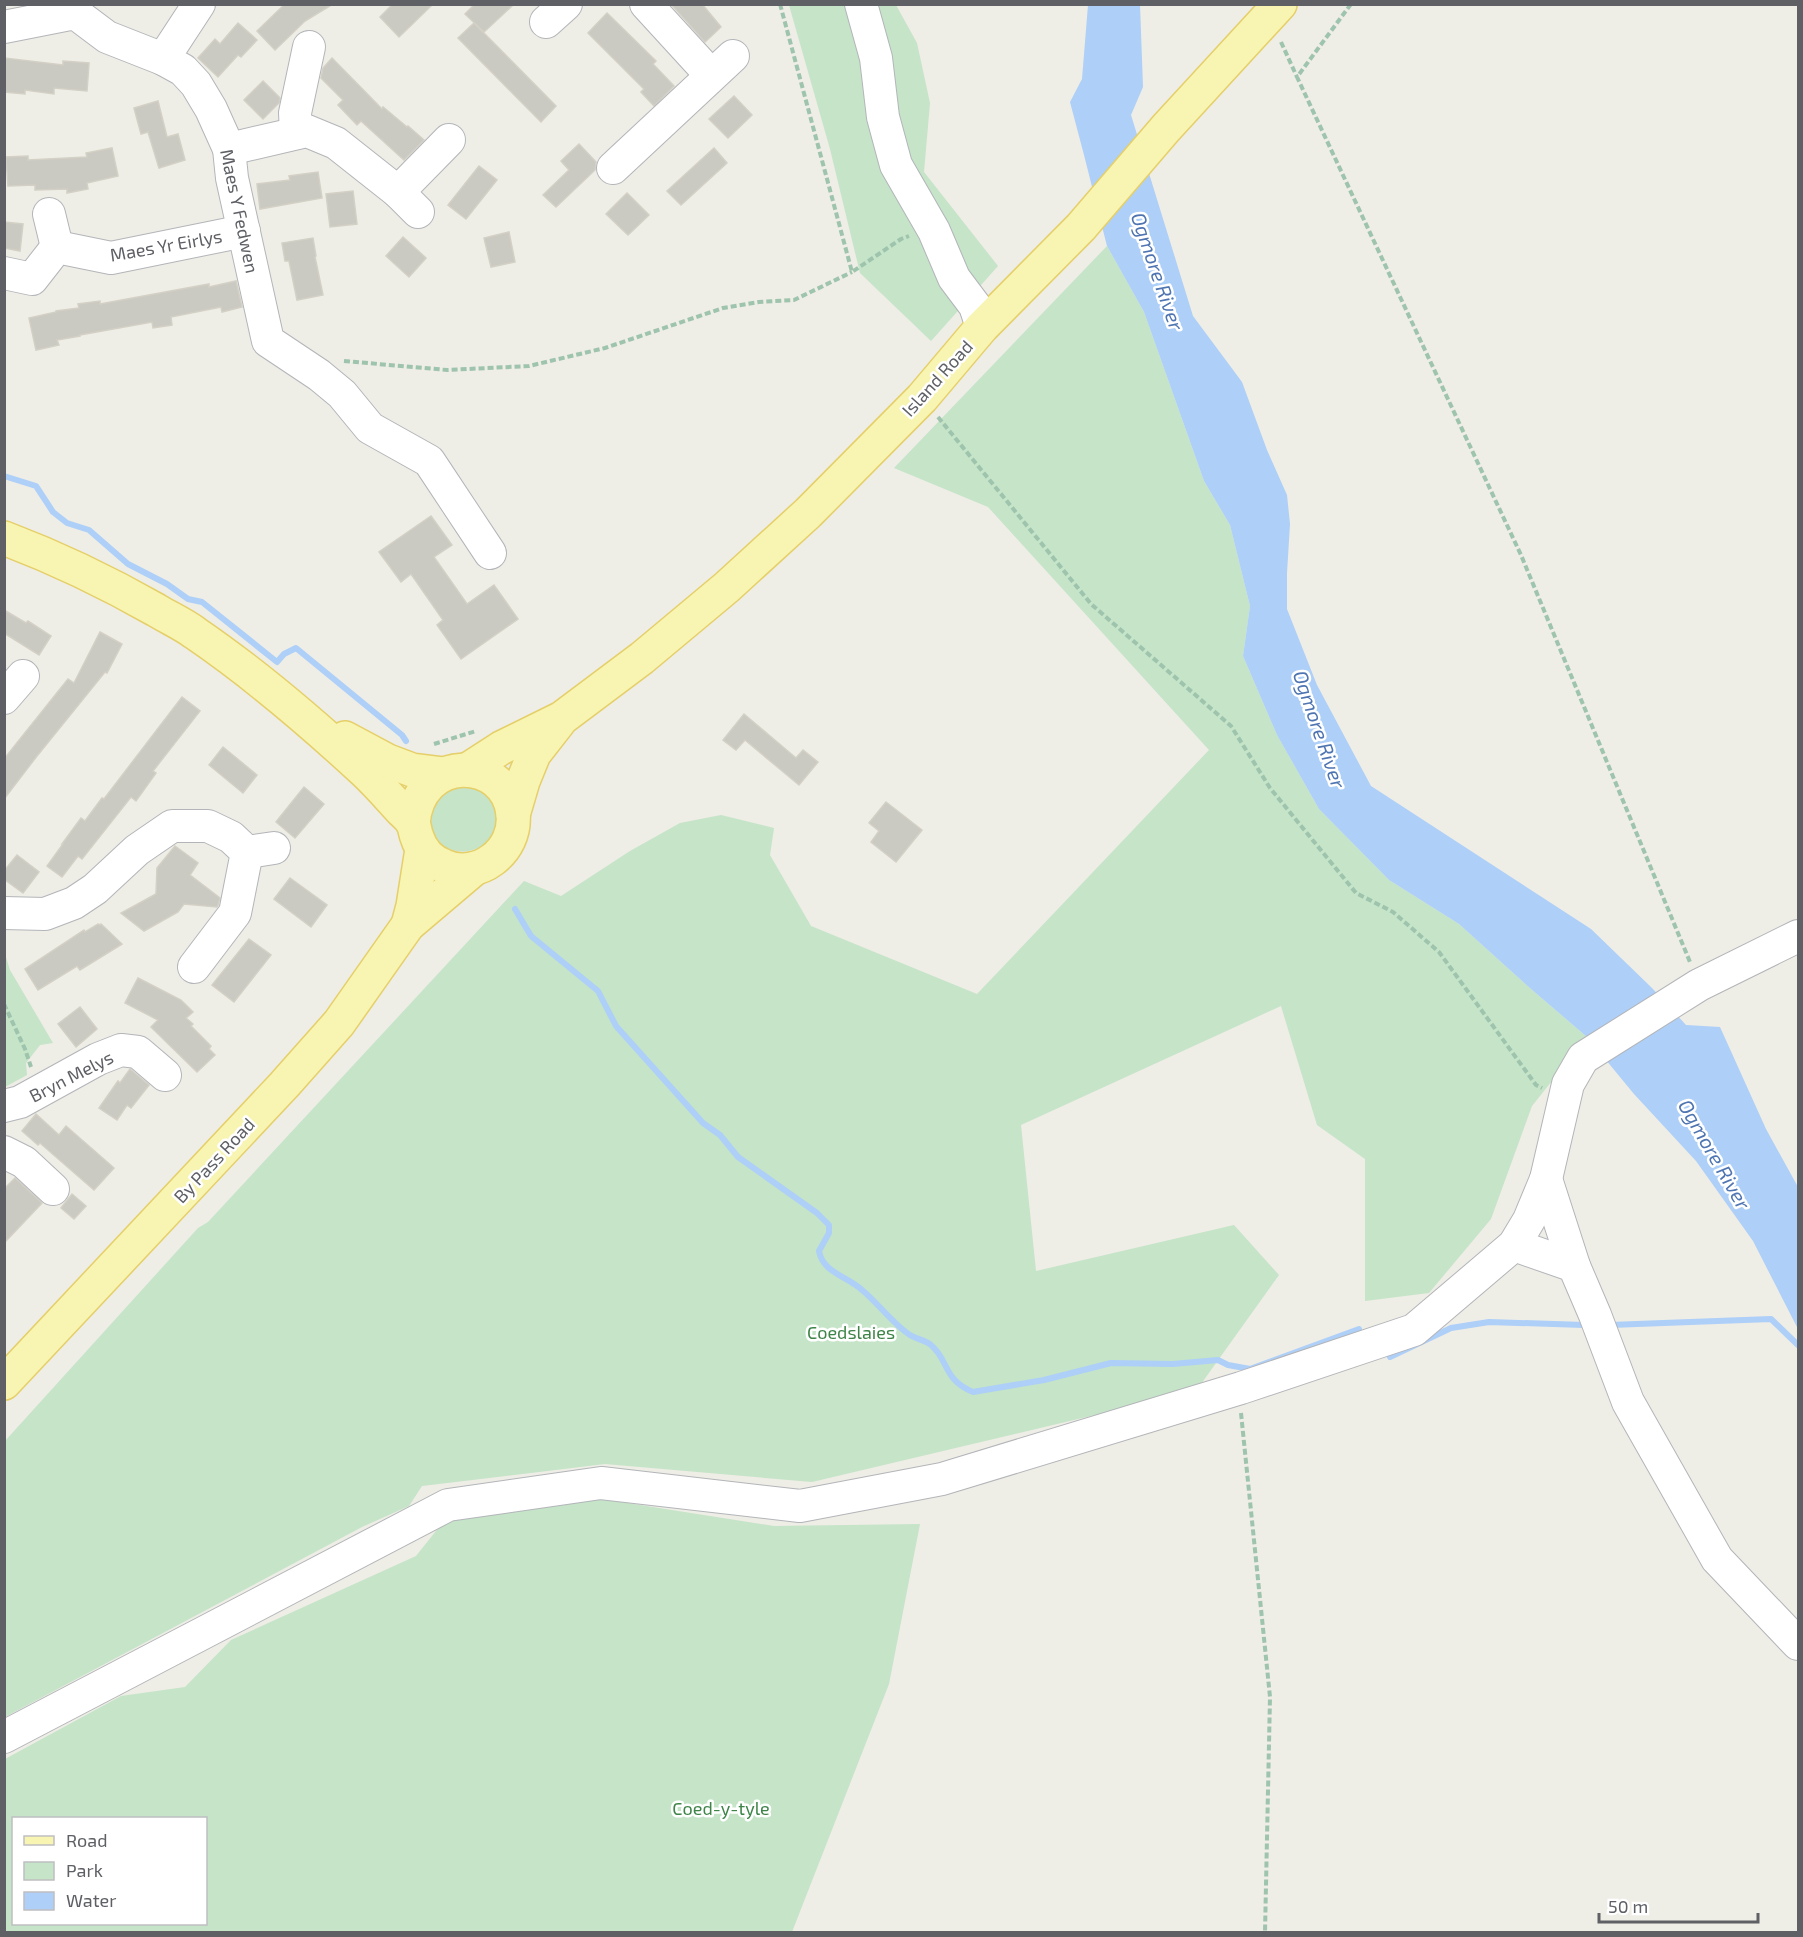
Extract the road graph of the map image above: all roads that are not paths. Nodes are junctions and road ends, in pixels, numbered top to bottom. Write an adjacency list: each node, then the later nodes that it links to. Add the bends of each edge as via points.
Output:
1 (199, 4): 8 (street)
2 (646, 4): 12 (street, via 722,66)
3 (861, 4): 17 (street, via 876,58 883,117 896,165 932,228 954,278 975,306)
4 (76, 9): 6 (street, Maes Y Fedwen); 8 (street, Maes Y Fedwen, via 107,37)
5 (1272, 13): 17 (main road, Island Road, via 1081,227)
6 (4, 27)
7 (309, 47): 9 (street, via 295,113)
8 (163, 59): 11 (street, Maes Y Fedwen, via 183,70 196,84)
9 (296, 133): 10 (street, via 307,130 336,143 408,202 420,170); 11 (street)
10 (449, 140)
11 (229, 149): 14 (street, Maes Y Fedwen)
12 (613, 168)
13 (49, 214): 15 (street)
14 (244, 231): 15 (street, Maes Yr Eirlys, via 111,258); 19 (street, Maes Y Fedwen, via 268,341 342,394 370,428 429,461)
15 (57, 247): 16 (street)
16 (12, 276)
17 (982, 327): 21 (main road, Island Road, via 922,398 808,513 642,658)
18 (4, 538): 20 (main road, via 117,587 194,632)
19 (490, 553)
20 (299, 712): 22 (main road, via 388,761 412,770); 24 (main road, via 366,773)
21 (562, 718): 22 (main road, Island Road); 23 (main road, Island Road, via 534,754)
22 (456, 772): 23 (main road, via 480,773 493,780 510,801); 24 (main road, via 433,780 424,789 416,806)
23 (513, 815): 25 (main road, via 507,844 498,856)
24 (418, 836): 25 (main road, via 432,859 458,870); 27 (main road, By Pass Road, via 417,884)
25 (474, 869): 27 (main road, By Pass Road)
26 (4, 913): 29 (street, via 45,914 74,903 172,826 207,826 261,850 238,890 235,913)
27 (408, 925): 37 (main road, By Pass Road, via 339,1023)
28 (1798, 936): 33 (street, via 1699,985 1583,1058 1568,1084)
29 (194, 968)
30 (165, 1075): 31 (street, Bryn Melys, via 138,1052 122,1050 20,1102)
31 (4, 1106)
32 (4, 1152): 34 (street, via 24,1162)
33 (1546, 1179): 35 (street); 36 (street)
34 (53, 1189)
35 (1514, 1245): 36 (street); 39 (street, via 1414,1330 1242,1388 942,1479 800,1506 601,1483 448,1505)
36 (1574, 1266): 38 (street, via 1628,1402 1717,1559)
37 (4, 1383)
38 (1798, 1644)
39 (4, 1737)

